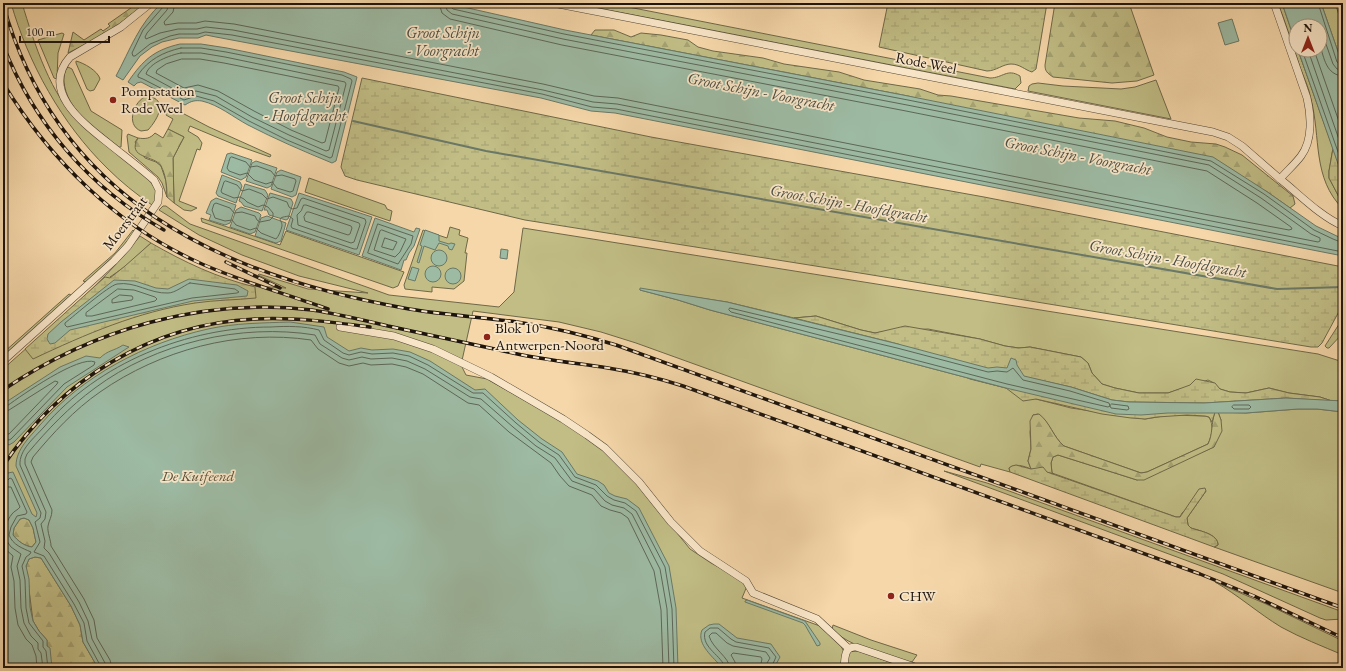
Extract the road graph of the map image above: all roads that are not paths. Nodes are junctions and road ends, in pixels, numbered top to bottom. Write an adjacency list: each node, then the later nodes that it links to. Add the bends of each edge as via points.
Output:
1 (151, 3): 7 (street, Moerstraat, via 121,27 70,57 62,70 60,85 72,111 154,180 159,190 158,202 134,238 114,261)
2 (553, 3): 4 (street, Rode Weel, via 1213,132 1228,137 1242,146)
3 (1274, 3): 4 (street, via 1310,112 1309,132 1302,154)
4 (1280, 179): 5 (street, Rode Weel, via 1314,207)
5 (1343, 226)
6 (340, 327): 8 (street, via 394,336 433,349 491,377 563,419 605,448 700,551 746,581 753,593 817,619)
7 (3, 362)
8 (848, 648): 9 (street); 10 (street, via 856,647)
9 (844, 668)
10 (918, 668)

